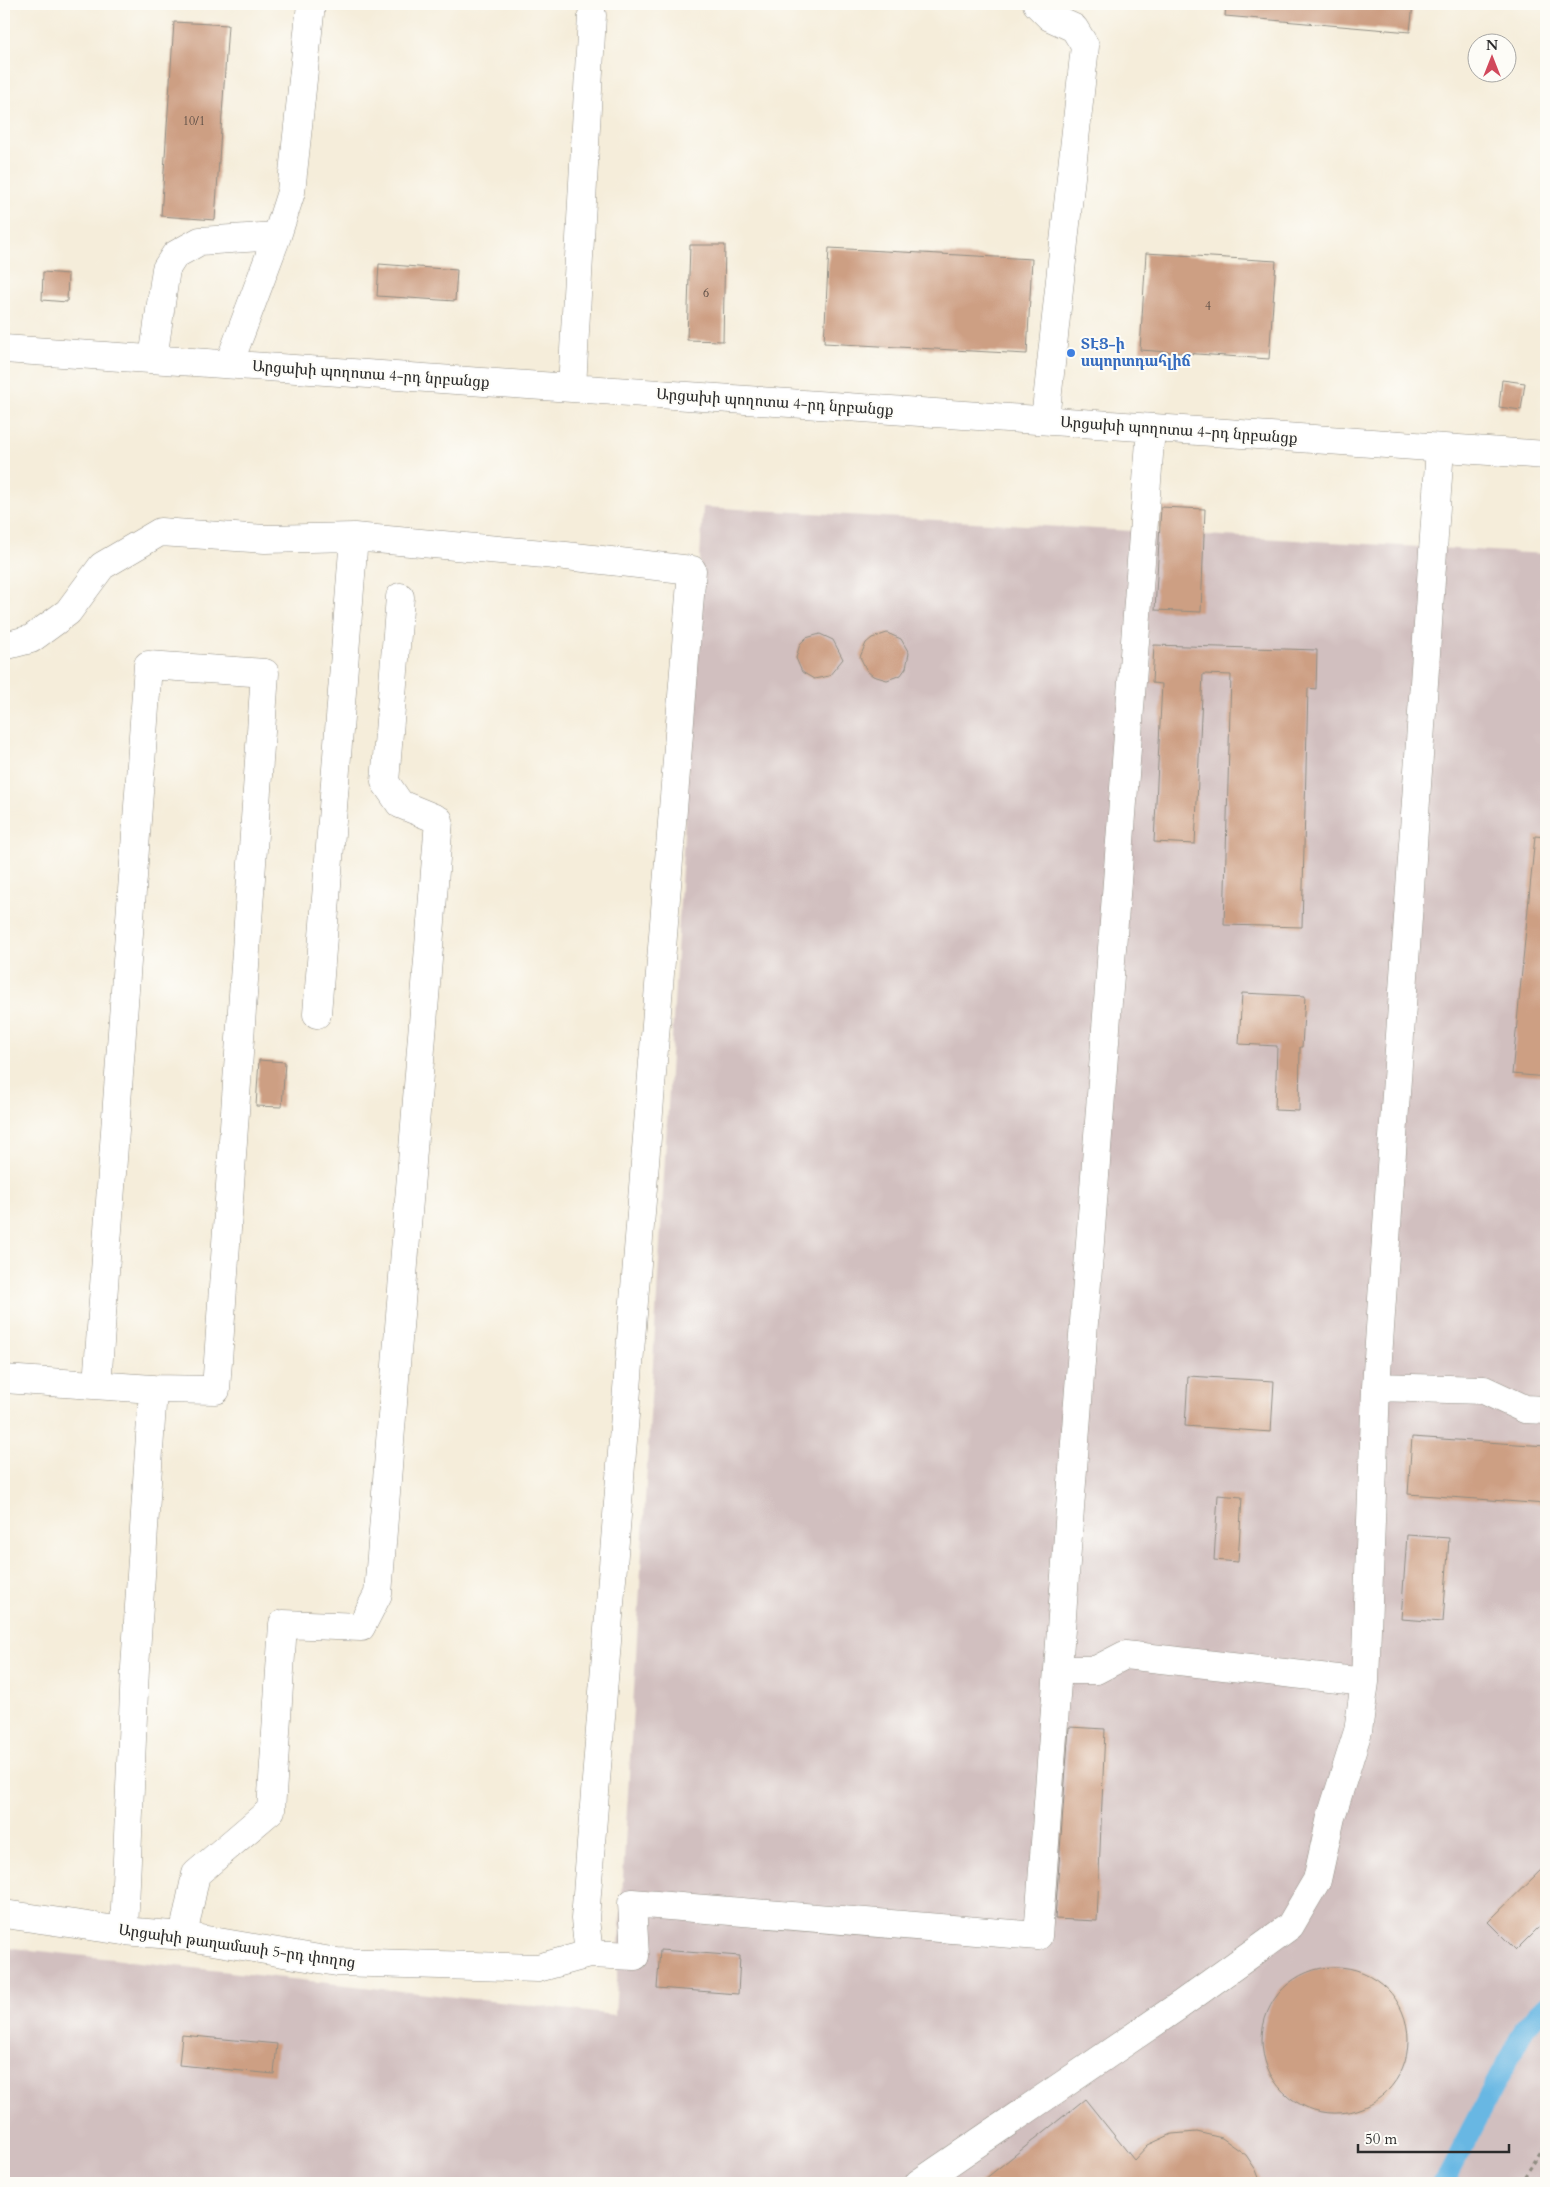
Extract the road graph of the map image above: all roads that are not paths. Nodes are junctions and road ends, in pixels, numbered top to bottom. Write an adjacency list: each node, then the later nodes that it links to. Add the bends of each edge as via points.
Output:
1 (311, 4): 4 (street, via 291,192)
2 (1037, 4): 9 (street, via 1050,17 1074,28 1085,46)
3 (592, 15): 8 (street)
4 (278, 236): 6 (street, via 200,241 175,255 166,269); 7 (street)
5 (4, 349): 6 (street, Արցախի պողոտա 4-րդ նրբանցք)
6 (153, 359): 7 (street, Արցախի պողոտա 4-րդ նրբանցք)
7 (228, 364): 8 (street, Արցախի պողոտա 4-րդ նրբանցք)
8 (572, 388): 9 (street, Արցախի պողոտա 4-րդ նրբանցք)
9 (1045, 420): 10 (street, Արցախի պողոտա 4-րդ նրբանցք)
10 (1151, 428): 11 (street, Արցախի պողոտա 4-րդ նրբանցք); 22 (street)
11 (1440, 448): 12 (street, Արցախի պողոտա 4-րդ նրբանցք); 19 (street)
12 (1546, 455)
13 (354, 537): 15 (street, via 265,539 160,532 102,566 68,612 31,639); 16 (street); 27 (street, via 692,570 585,1919)
14 (400, 598): 26 (street, via 385,782 400,804 440,820 378,1594 361,1627 283,1624 271,1810 196,1874)
15 (4, 646)
16 (317, 1014)
17 (4, 1379): 18 (street)
18 (97, 1385): 20 (street); 20 (street, via 148,665 265,673 216,1390)
19 (1376, 1387): 21 (street, via 1484,1390 1525,1409); 23 (street)
20 (153, 1389): 25 (street, via 135,1668)
21 (1546, 1410)
22 (1058, 1670): 23 (street, via 1096,1670 1125,1655); 27 (street, Արցախի թաղամասի 5-րդ փողոց, via 1038,1936 632,1903 635,1956)
23 (1364, 1682): 28 (street, via 1358,1730 1331,1817 1317,1880 1290,1926)
24 (4, 1914): 25 (street, Արցախի թաղամասի 5-րդ փողոց)
25 (124, 1931): 26 (street, Արցախի թաղամասի 5-րդ փողոց)
26 (184, 1936): 27 (street, Արցախի թաղամասի 5-րդ փողոց, via 337,1962 538,1968)
27 (589, 1954)
28 (919, 2183)

